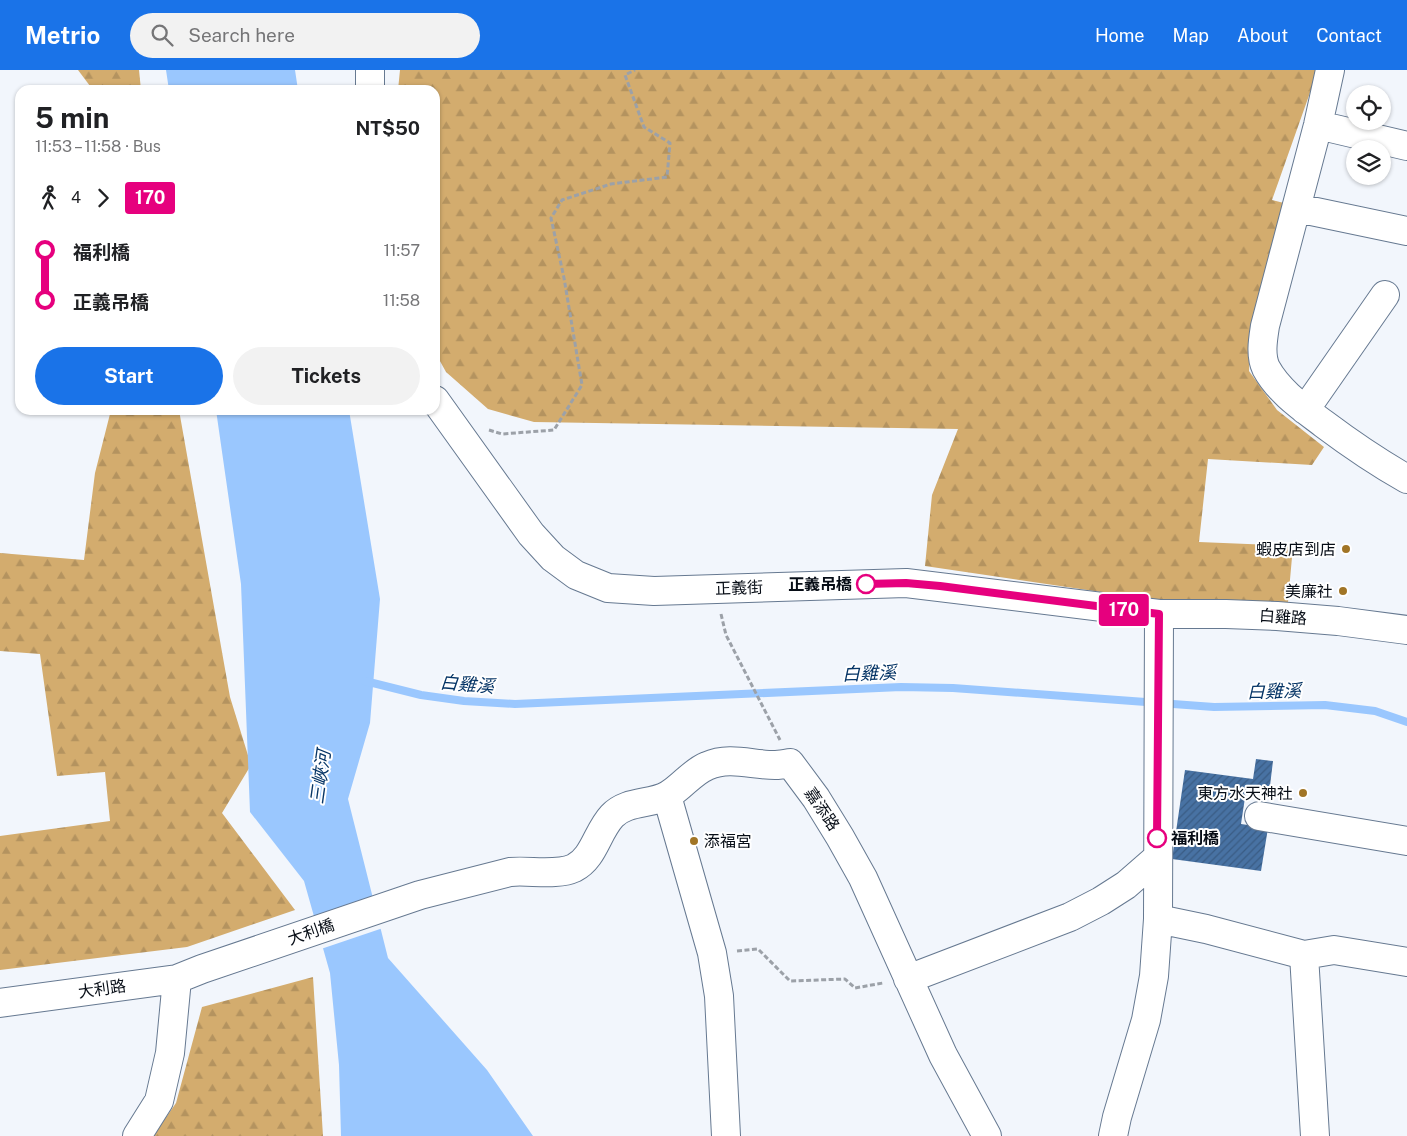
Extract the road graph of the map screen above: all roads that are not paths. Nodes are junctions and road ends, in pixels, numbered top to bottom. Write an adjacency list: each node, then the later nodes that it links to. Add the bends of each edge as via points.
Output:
1 (370, 70): 3 (street)
2 (1330, 70): 4 (street)
3 (370, 85)
4 (1318, 125): 5 (street); 6 (street)
5 (1407, 146)
6 (1297, 208): 7 (street); 10 (street, via 1262,345 1266,366 1274,380)
7 (1407, 231)
8 (1385, 295): 10 (street)
9 (440, 407): 12 (street, 正義街, via 531,534 553,558 576,576 608,588 654,591 906,583)
10 (1304, 410): 11 (street, via 1366,456)
11 (1407, 479)
12 (1159, 614): 13 (street, 白雞路, via 1277,616); 17 (street)
13 (1407, 630)
14 (667, 796): 18 (street, 嘉添路, via 634,804 613,815 584,862 573,868 510,872); 23 (street, 嘉添路, via 695,773 721,762 790,763 816,798 863,878); 27 (street, via 712,953 720,996)
15 (1260, 816): 16 (street)
16 (1407, 841)
17 (1157, 858): 19 (street); 23 (street, via 1126,885 1070,917)
18 (420, 895): 22 (street, 大利橋)
19 (1158, 919): 20 (street); 29 (street, via 1154,976 1146,1020)
20 (1304, 955): 21 (street, via 1334,950); 30 (street)
21 (1407, 962)
22 (202, 969): 24 (street, 大利路)
23 (908, 978): 28 (street, 嘉添路, via 943,1055)
24 (177, 979): 25 (street, 大利路); 26 (street, via 170,1053 159,1101)
25 (0, 1003)
26 (137, 1136)
27 (726, 1136)
28 (987, 1136)
29 (1113, 1136)
30 (1315, 1136)

